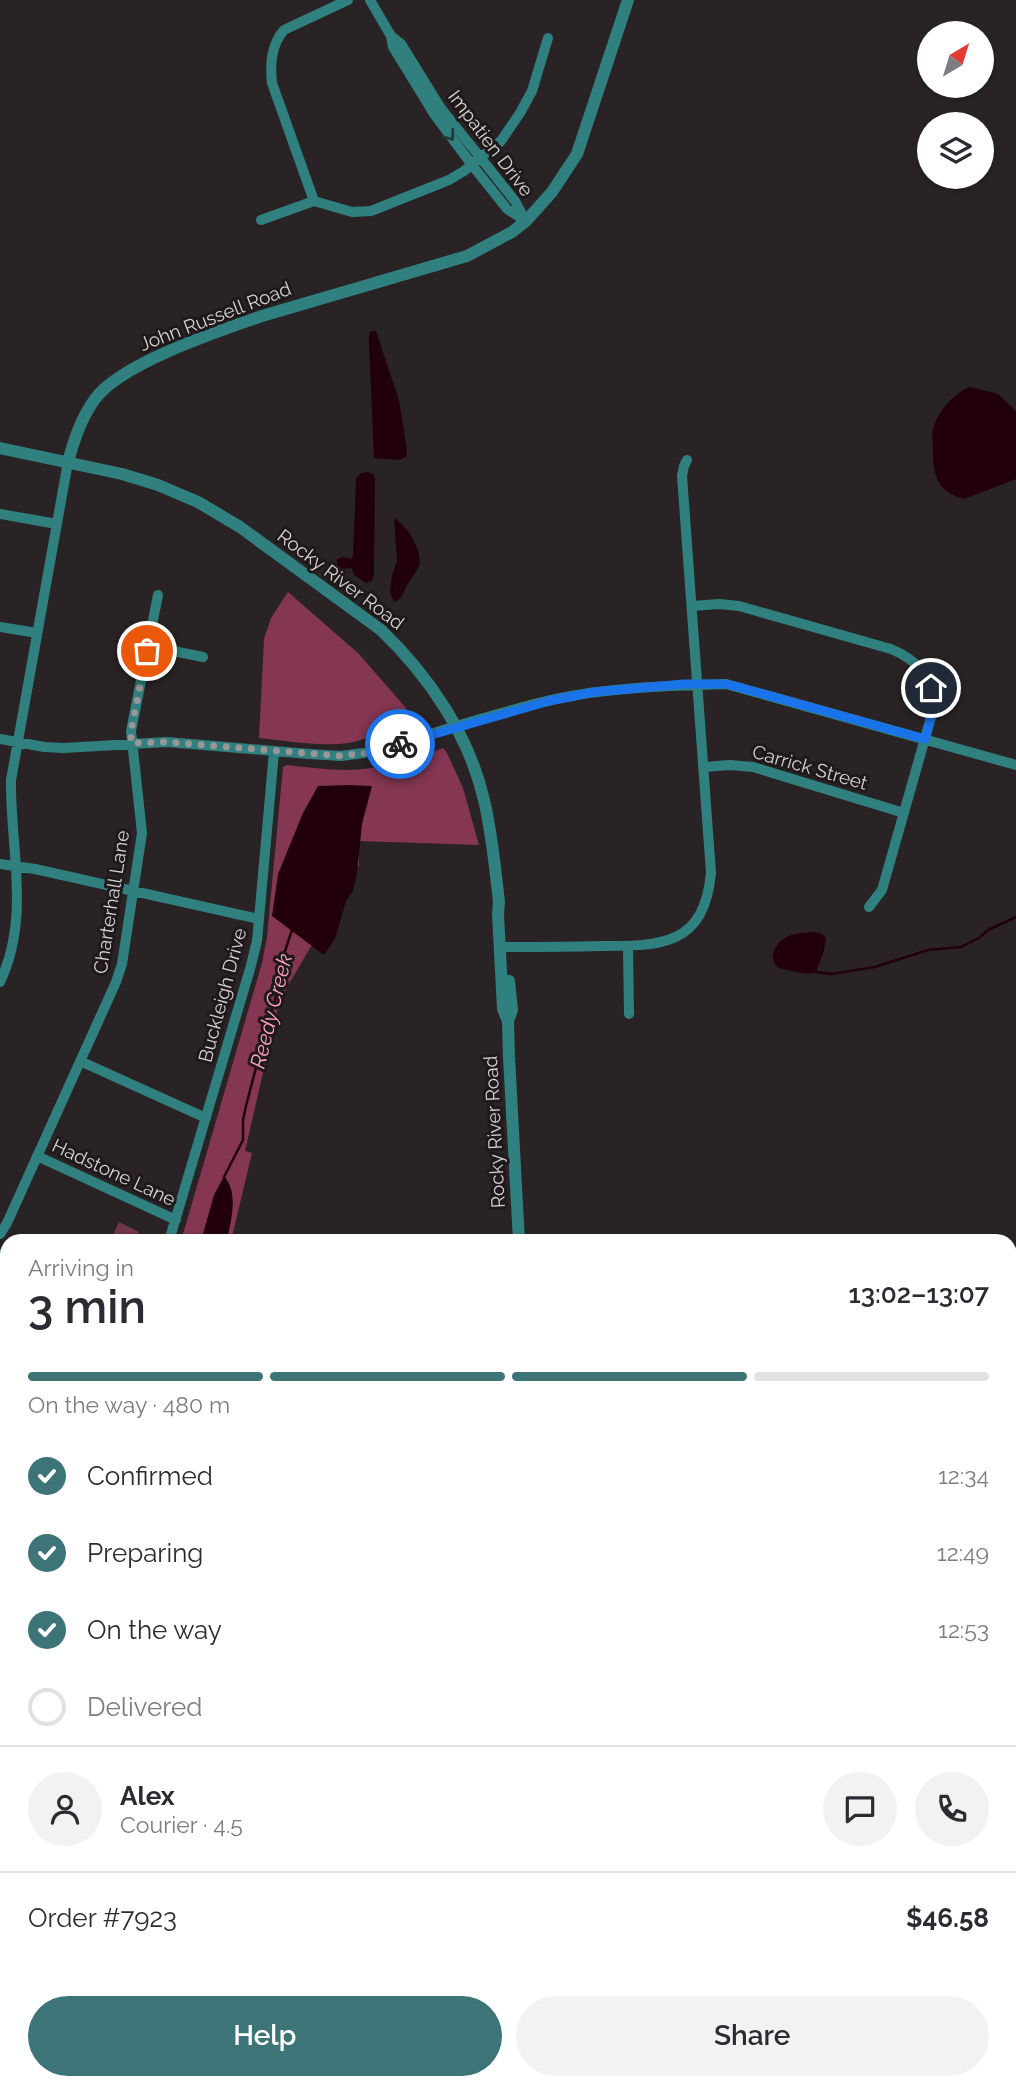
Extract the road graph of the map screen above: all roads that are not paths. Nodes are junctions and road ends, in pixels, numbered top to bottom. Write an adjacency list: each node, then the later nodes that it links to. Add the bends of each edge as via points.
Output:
1 (348, 0): 8 (street, via 284,30 270,64 275,92)
2 (370, 0): 4 (street, Impatien Drive)
3 (628, 0): 10 (street, John Russell Road, via 577,154)
4 (391, 36): 6 (street, Impatien Drive); 7 (street, Impatien Drive, one-way to 7, via 393,47 434,114)
5 (548, 37): 6 (street, via 532,91 520,113 501,141)
6 (481, 158): 7 (street); 10 (street, Impatien Drive)
7 (472, 165): 8 (street, via 449,180 371,211 352,212); 10 (street, Impatien Drive, via 508,209)
8 (314, 201): 9 (street)
9 (261, 220)
10 (526, 221): 13 (street, John Russell Road, via 467,256 262,316 137,366 96,398 75,434)
11 (0, 448): 13 (street, Rocky River Road)
12 (687, 460): 17 (street, via 682,476)
13 (68, 462): 15 (street, John Russell Road); 23 (street, Rocky River Road, via 178,493 240,527 381,630 421,672)
14 (0, 514): 15 (street)
15 (57, 524): 19 (street, John Russell Road)
16 (158, 595): 20 (street, Charterhall Lane)
17 (692, 606): 22 (street); 25 (street, via 739,606 905,655 921,669 931,688 933,710)
18 (0, 627): 19 (street)
19 (37, 633): 26 (street, John Russell Road)
20 (148, 646): 21 (street); 27 (street, Charterhall Lane)
21 (203, 657)
22 (698, 685): 23 (street, via 594,692); 25 (street, via 726,684); 30 (street)
23 (455, 727): 28 (street, via 341,756); 35 (street, Rocky River Road, via 484,797)
24 (0, 739): 26 (street)
25 (925, 739): 29 (street); 31 (street)
26 (18, 742): 27 (street, via 64,748); 33 (street, John Russell Road, via 11,779)
27 (131, 743): 28 (street); 34 (street, Charterhall Lane, via 142,833)
28 (274, 752): 37 (street, Buckleigh Drive)
29 (1016, 765)
30 (704, 767): 31 (street, Carrick Street, via 753,767); 38 (street, via 709,896 688,929 667,941)
31 (904, 813): 36 (street, via 882,890)
32 (0, 864): 33 (street)
33 (15, 867): 34 (street); 40 (street, John Russell Road, via 18,906 14,941)
34 (132, 891): 37 (street); 43 (street, Charterhall Lane, via 116,982)
35 (499, 902): 39 (street, Rocky River Road); 42 (street, Rocky River Road, via 503,1009)
36 (869, 907)
37 (259, 919): 44 (street, Buckleigh Drive, via 250,969)
38 (628, 946): 39 (street); 41 (street)
39 (506, 947): 42 (street, Rocky River Road, via 512,1010)
40 (0, 982)
41 (629, 1014)
42 (508, 1021): 49 (street, Rocky River Road)
43 (80, 1061): 44 (street); 45 (street, Charterhall Lane)
44 (206, 1118): 46 (street, Buckleigh Drive)
45 (37, 1156): 46 (street, Hadstone Lane); 47 (street, Charterhall Lane)
46 (176, 1220): 48 (street, Buckleigh Drive)
47 (0, 1234)
48 (171, 1234)
49 (519, 1234)

